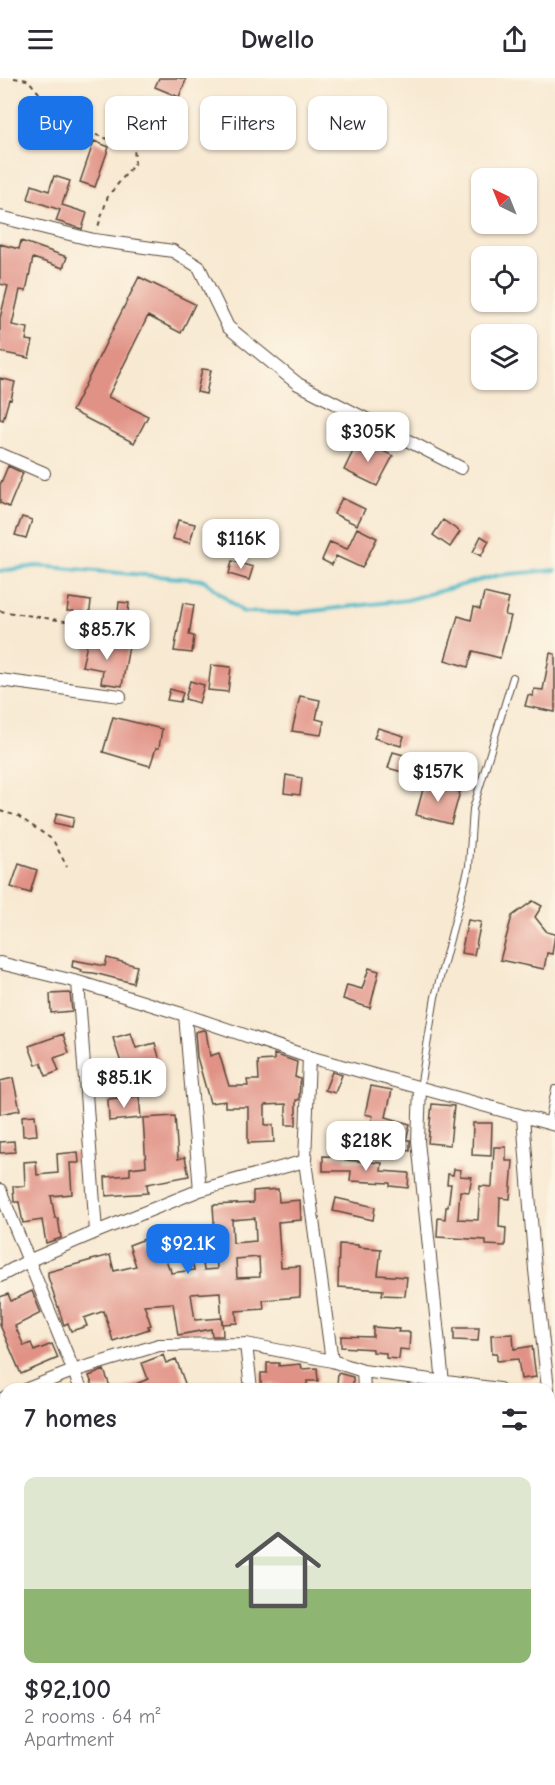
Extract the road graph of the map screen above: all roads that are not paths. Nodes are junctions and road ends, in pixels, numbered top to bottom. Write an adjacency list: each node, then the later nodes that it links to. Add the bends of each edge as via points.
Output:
1 (0, 217): 3 (street, via 94,240 173,251 199,267 228,327 298,384)
2 (0, 454): 4 (street)
3 (460, 468)
4 (44, 473)
5 (513, 677): 12 (lane, via 473,809 469,866 435,997)
6 (0, 680): 7 (street)
7 (120, 696)
8 (0, 963): 9 (street)
9 (78, 982): 10 (street); 19 (street)
10 (185, 1015): 11 (street); 18 (street)
11 (309, 1057): 12 (street); 16 (street)
12 (420, 1088): 14 (street); 30 (street, via 418,1141)
13 (555, 1089): 15 (lane)
14 (523, 1117): 15 (street); 31 (street)
15 (551, 1124)
16 (305, 1161): 18 (street); 23 (street)
17 (0, 1190): 20 (street)
18 (200, 1190): 19 (street)
19 (96, 1232): 20 (street)
20 (28, 1262): 21 (street); 24 (street)
21 (0, 1276)
22 (246, 1344): 23 (street); 24 (street, via 159,1345); 28 (street)
23 (332, 1361): 25 (street)
24 (73, 1371): 26 (street); 27 (street)
25 (363, 1371): 29 (street); 30 (street)
26 (42, 1383)
27 (78, 1383)
28 (249, 1383)
29 (364, 1383)
30 (443, 1383)
31 (548, 1383)

